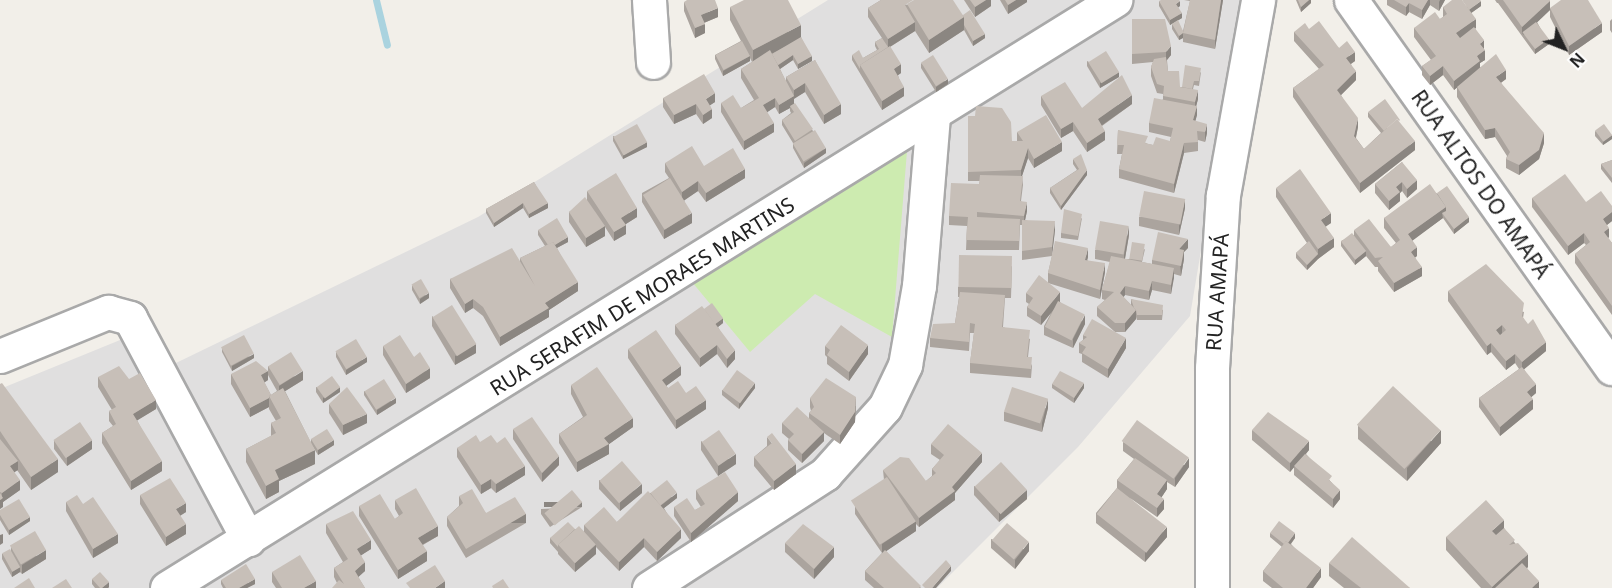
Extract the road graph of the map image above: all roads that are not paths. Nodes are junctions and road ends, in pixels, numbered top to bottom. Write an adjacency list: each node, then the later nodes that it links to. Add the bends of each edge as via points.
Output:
1 (650, 0): 5 (street)
2 (1115, 0): 6 (street, RUA SERAFIM DE MORAES MARTINS)
3 (1258, 0): 12 (street, RUA AMAPÁ, via 1223,195 1212,368)
4 (1351, 0): 8 (street, RUA ALTOS DO AMAPÁ)
5 (653, 62)
6 (933, 117): 9 (street, RUA SERAFIM DE MORAES MARTINS); 11 (street, via 920,285 905,364 885,407 825,474)
7 (0, 356): 9 (street, via 108,312 130,318)
8 (1612, 368)
9 (248, 539): 10 (street, RUA SERAFIM DE MORAES MARTINS)
10 (167, 588)
11 (649, 588)
12 (1212, 588)

